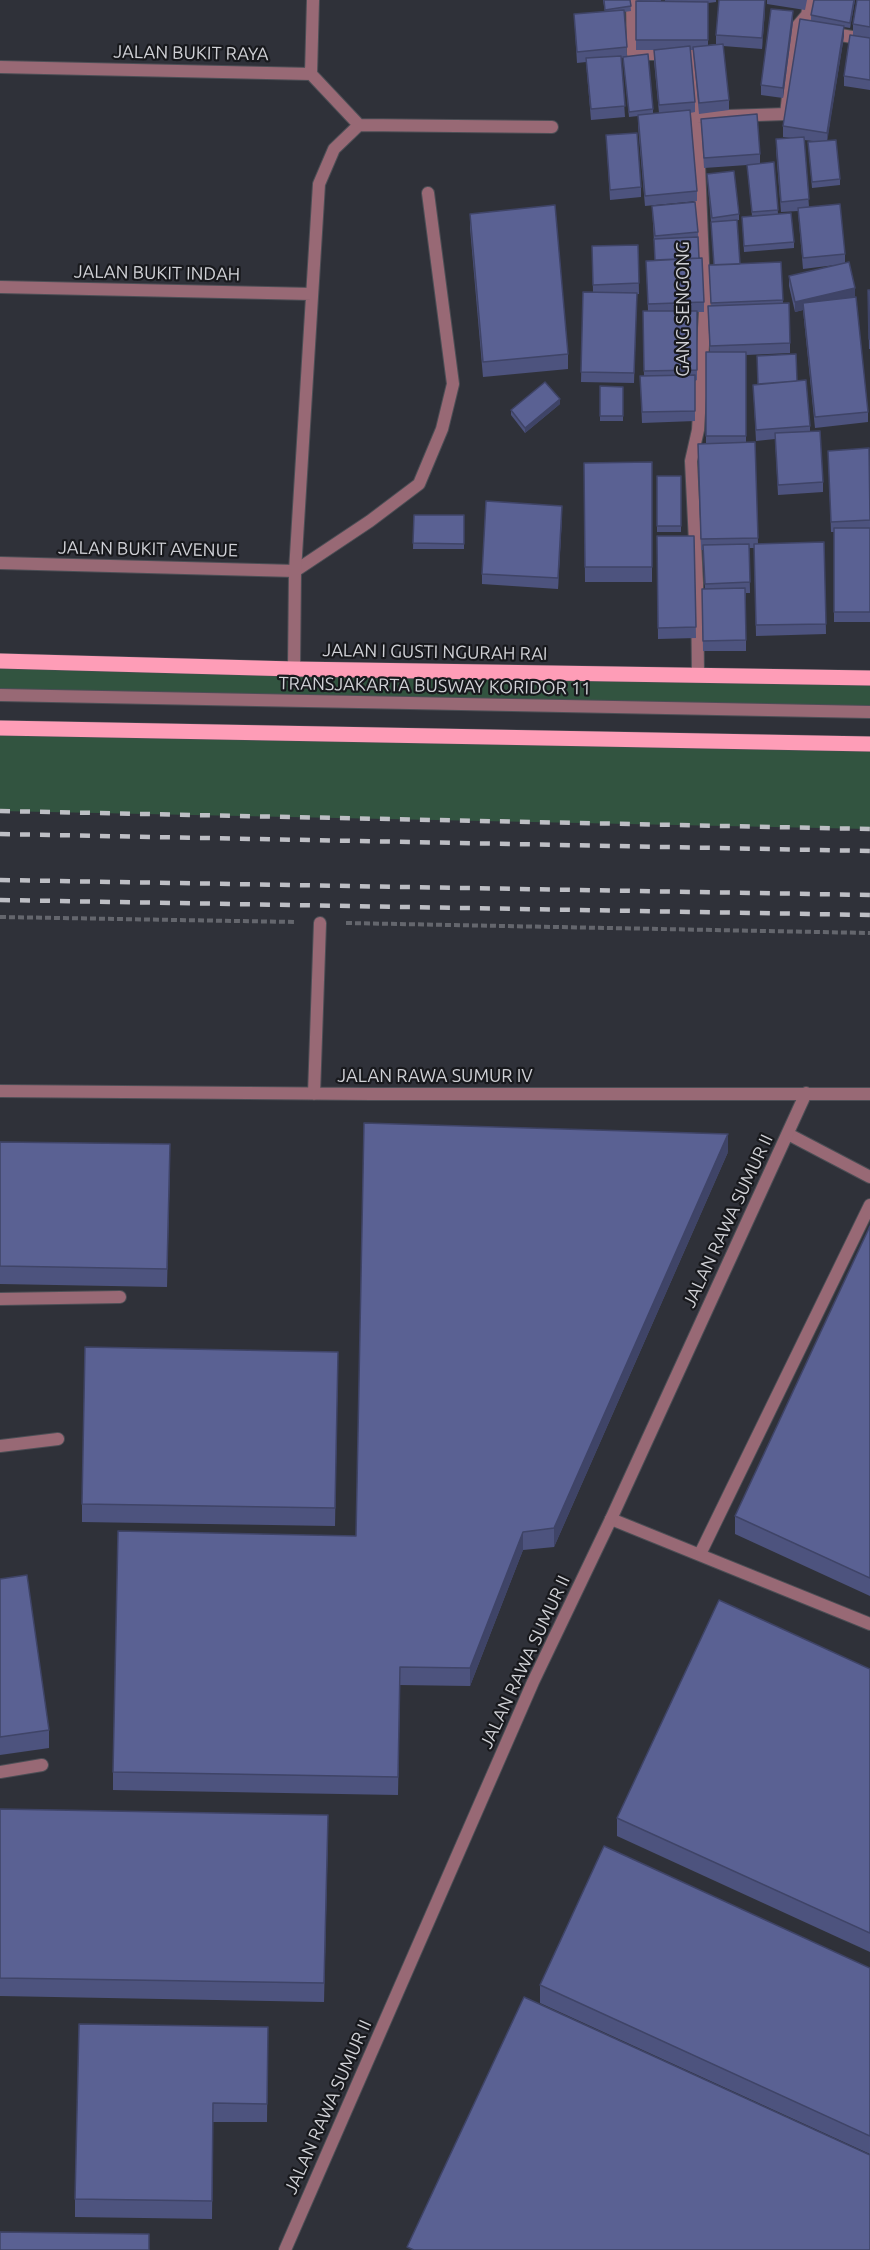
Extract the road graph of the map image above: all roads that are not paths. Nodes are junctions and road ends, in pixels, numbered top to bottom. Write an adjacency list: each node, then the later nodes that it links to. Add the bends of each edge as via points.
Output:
1 (313, 0): 7 (street)
2 (632, 0): 8 (street, GANG SENGONG, via 633,54 691,54)
3 (810, 0): 4 (street)
4 (807, 29): 5 (street); 8 (street, via 786,114)
5 (870, 40)
6 (0, 67): 7 (street, JALAN BUKIT RAYA)
7 (311, 74): 9 (street)
8 (697, 117): 18 (street, GANG SENGONG, via 705,311 698,430 691,461)
9 (358, 125): 10 (street); 13 (street, via 334,149 319,184)
10 (552, 127)
11 (428, 193): 15 (street, via 453,384 442,429 420,484)
12 (0, 288): 13 (street, JALAN BUKIT INDAH)
13 (312, 294): 15 (street)
14 (0, 563): 15 (street, JALAN BUKIT AVENUE)
15 (295, 571): 17 (street)
16 (0, 661): 17 (main road, JALAN I GUSTI NGURAH RAI)
17 (294, 669): 18 (main road, JALAN I GUSTI NGURAH RAI)
18 (698, 675): 19 (main road, JALAN I GUSTI NGURAH RAI)
19 (870, 678)
20 (0, 695): 21 (street, TRANSJAKARTA BUSWAY KORIDOR 11)
21 (870, 712)
22 (0, 728): 23 (main road)
23 (870, 744)
24 (320, 923): 27 (street)
25 (0, 1091): 27 (street, JALAN RAWA SUMUR IV)
26 (806, 1093): 27 (street, JALAN RAWA SUMUR IV); 28 (street, JALAN RAWA SUMUR IV); 29 (street, JALAN RAWA SUMUR II)
27 (314, 1094)
28 (870, 1094)
29 (788, 1134): 30 (street); 36 (street, JALAN RAWA SUMUR II)
30 (870, 1177)
31 (870, 1205): 37 (street)
32 (120, 1298): 33 (street)
33 (0, 1299)
34 (58, 1439): 35 (street)
35 (0, 1446)
36 (611, 1519): 37 (street); 41 (street, JALAN RAWA SUMUR II, via 533,1682)
37 (700, 1554): 38 (street)
38 (870, 1624)
39 (42, 1765): 40 (street)
40 (0, 1772)
41 (285, 2250)

